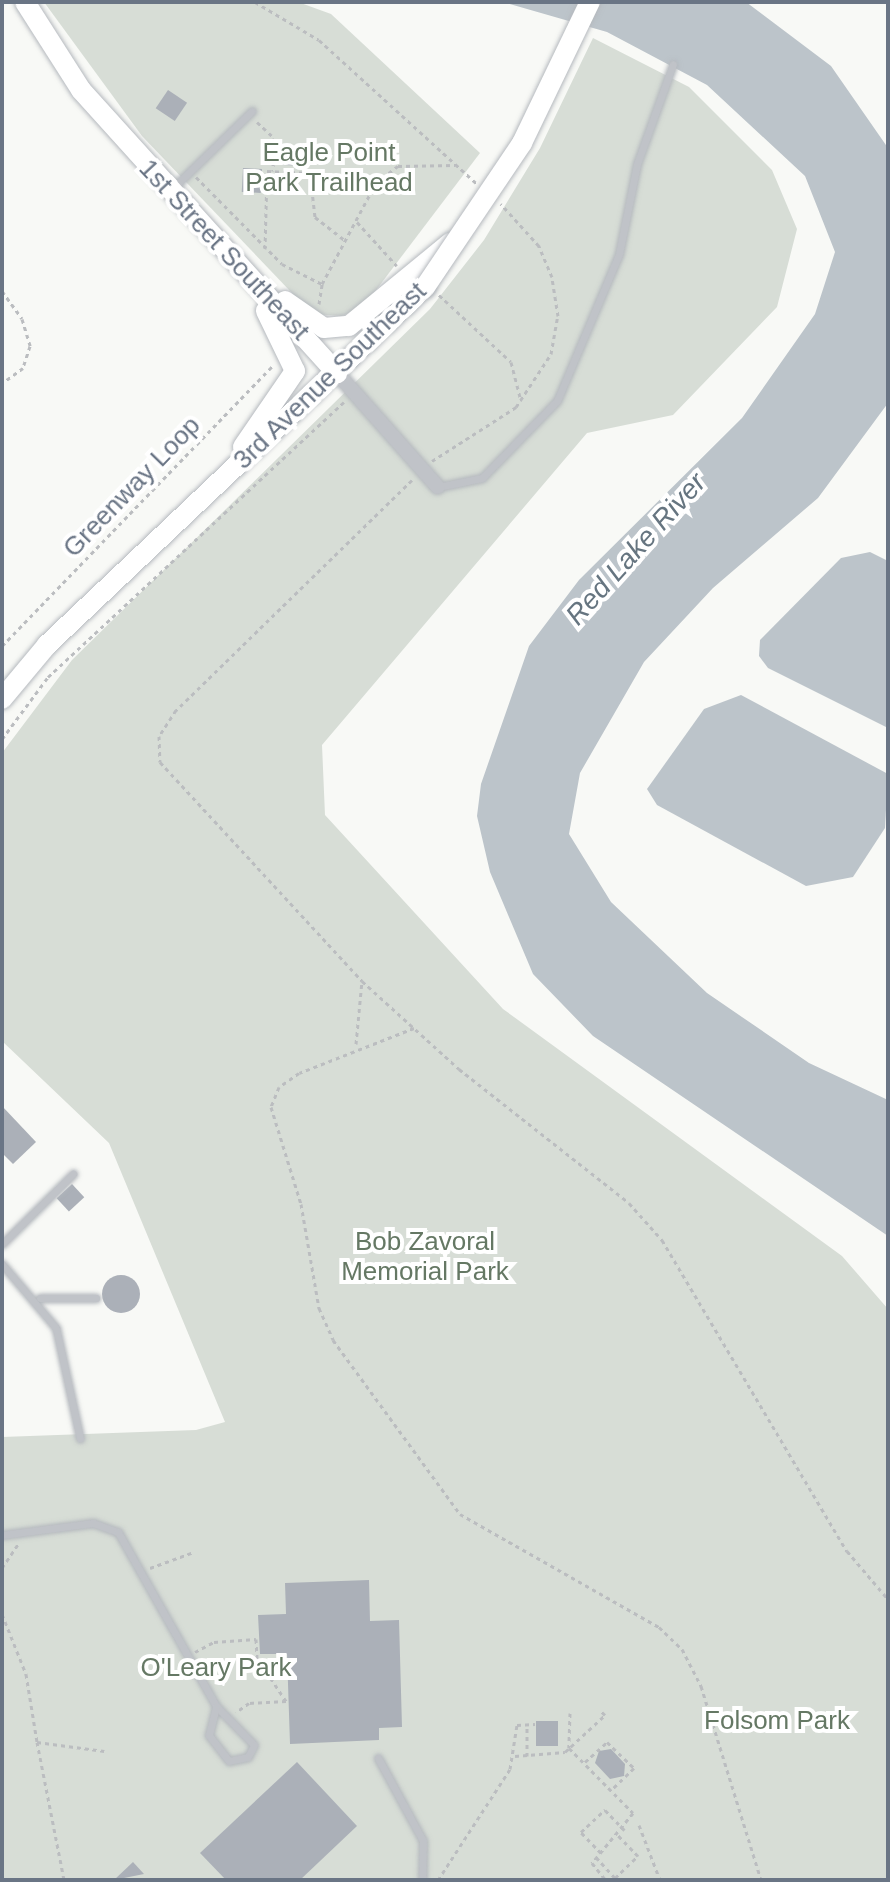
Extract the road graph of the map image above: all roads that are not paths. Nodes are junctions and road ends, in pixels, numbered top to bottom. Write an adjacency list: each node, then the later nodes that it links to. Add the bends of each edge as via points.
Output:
1 (25, 2): 5 (street, 1st Street Southeast, via 81,90)
2 (590, 2): 7 (street, 3rd Avenue Southeast, bridge, via 522,143 472,225)
3 (673, 64): 9 (lane, via 637,164 619,254 557,401 482,478)
4 (250, 113): 5 (lane)
5 (170, 192): 6 (street, 1st Street Southeast)
6 (225, 252): 7 (street, via 324,328 358,322); 8 (street, 1st Street Southeast); 10 (street, via 281,334 295,371 289,388)
7 (418, 281): 8 (street, 3rd Avenue Southeast)
8 (337, 373): 9 (street, 1st Street Southeast); 10 (street, 3rd Avenue Southeast)
9 (438, 487)
10 (201, 500): 11 (street, 3rd Avenue Southeast, via 47,645)
11 (2, 699)
12 (73, 1174): 13 (lane)
13 (2, 1244)
14 (2, 1264): 15 (lane)
15 (37, 1298): 16 (lane); 17 (lane, via 56,1328)
16 (96, 1298)
17 (80, 1438)
18 (2, 1535): 19 (lane, via 107,1524 143,1572)
19 (216, 1706): 19 (lane, via 231,1715 254,1745 238,1760 229,1761 209,1735)
20 (378, 1758): 21 (lane, via 423,1841)
21 (422, 1880)

